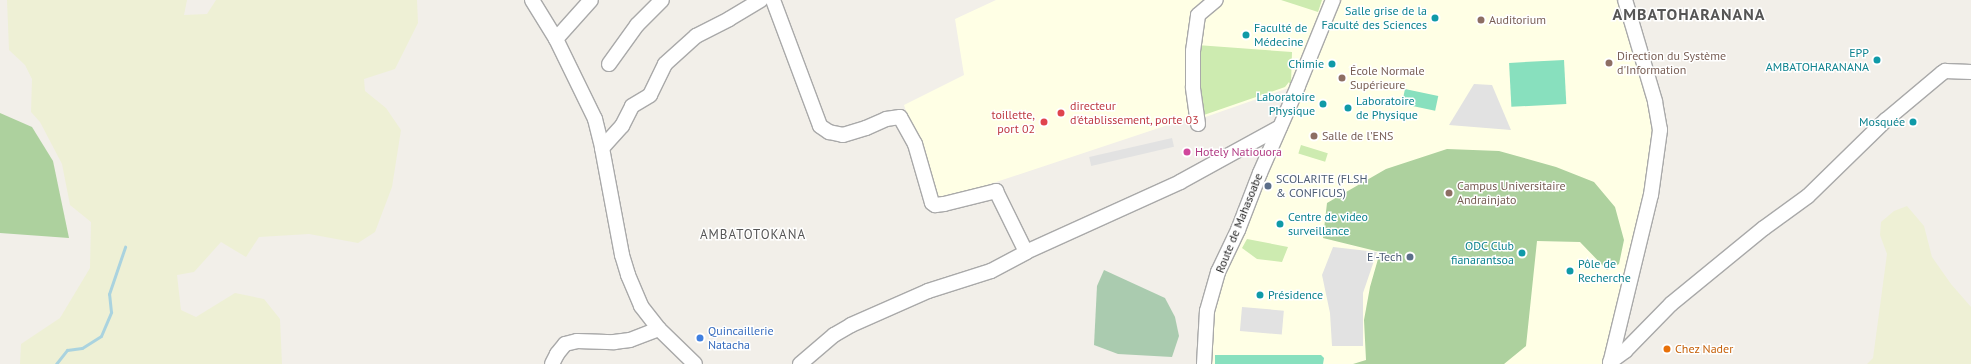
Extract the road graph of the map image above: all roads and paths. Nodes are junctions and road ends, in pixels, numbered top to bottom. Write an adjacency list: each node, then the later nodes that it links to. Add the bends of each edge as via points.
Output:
1 (532, 0): 9 (street)
2 (591, 0): 9 (street)
3 (662, 0): 10 (street, via 637,25)
4 (761, 0): 14 (street, via 696,36 665,64 650,95 632,106 622,126)
5 (773, 0): 15 (street, via 820,126 828,132 843,135 886,119 900,117 915,144 932,203 944,204 996,191)
6 (1216, 0): 12 (street, via 1198,14 1193,51 1193,87)
7 (1333, 0): 13 (street, Route de Mahasoabe)
8 (1625, 0): 17 (street, via 1655,101 1660,130 1651,195)
9 (556, 39): 14 (street, via 595,119)
10 (609, 64)
11 (1971, 72): 17 (street, via 1945,71 1886,120 1808,196 1764,228 1672,304)
12 (1198, 124)
13 (1280, 127): 15 (street, via 1180,182); 21 (street, Route de Mahasoabe, via 1218,272 1208,312)
14 (602, 148): 16 (street, via 628,275 641,306)
15 (1026, 252): 20 (street, via 991,271 928,291 851,326 834,335)
16 (659, 329): 18 (street, via 630,340 576,341 565,344 556,354); 19 (street)
17 (1610, 363)
18 (552, 364)
19 (695, 364)
20 (800, 364)
21 (1204, 364)

